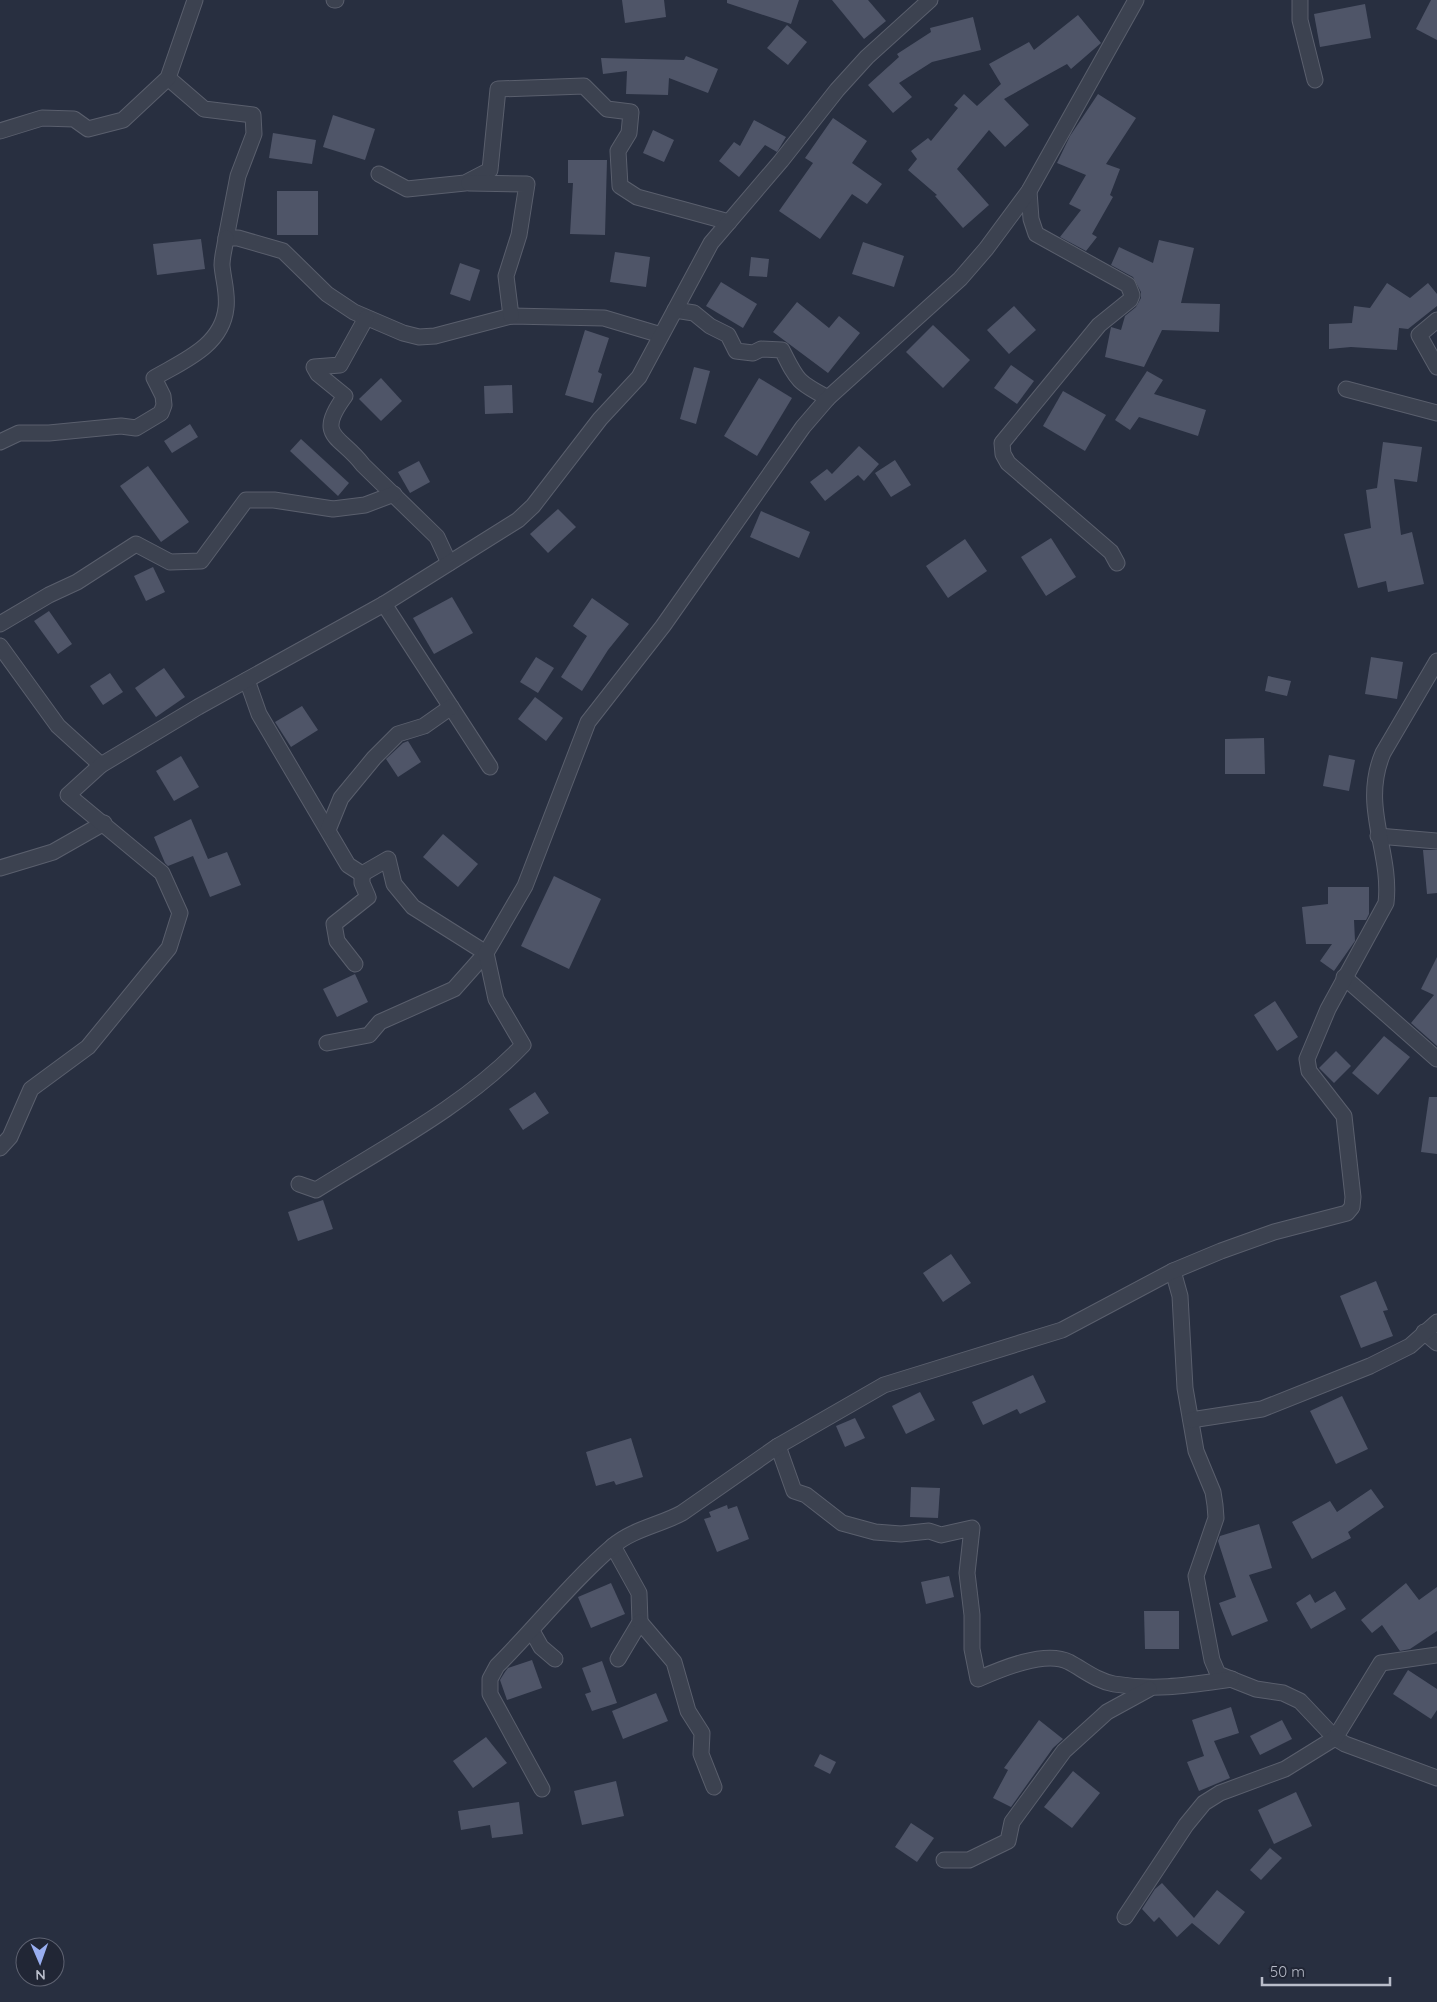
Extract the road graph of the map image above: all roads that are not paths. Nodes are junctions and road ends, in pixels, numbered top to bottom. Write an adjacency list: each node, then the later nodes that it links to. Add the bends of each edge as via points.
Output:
1 (195, 0): 5 (street)
2 (930, 0): 11 (street, via 867,57)
3 (1136, 0): 10 (street)
4 (1300, 0): 6 (street, via 1300,20)
5 (168, 78): 7 (street, via 123,120 88,129 74,119 42,118); 12 (street, via 204,109 253,115 254,134 238,176)
6 (1315, 80)
7 (0, 131)
8 (379, 174): 9 (street, via 407,189)
9 (465, 183): 11 (street, via 490,170 498,89 584,86 607,109 631,112 629,134 618,151 620,186 637,197); 14 (street, via 527,184 519,235 506,276)
10 (1029, 191): 20 (street, via 960,279); 25 (street, via 1031,219 1036,234 1128,284 1132,295 1099,325 1002,443 1004,454 1008,463 1111,552)
11 (729, 222): 13 (street, via 711,243)
12 (226, 238): 15 (street, via 238,238 283,251 327,294); 22 (street, via 222,266 226,281 226,309 219,329 208,346 154,378 163,396 161,413 136,428 121,426 19,433)
13 (675, 310): 17 (street); 20 (street, via 694,313 710,326 728,334 736,351 782,350 796,379)
14 (511, 316): 15 (street, via 435,336 418,337); 17 (street, via 604,318)
15 (366, 318): 23 (street, via 340,365 314,367 318,374 346,396 335,410 330,425 336,440 354,452)
16 (1437, 320): 18 (street, via 1419,335)
17 (661, 335): 24 (street, via 639,377 600,419 533,506 518,520)
18 (1437, 368)
19 (1346, 389): 21 (street)
20 (828, 398): 40 (street, via 803,427 663,626 588,722 525,886)
21 (1437, 413)
22 (0, 442)
23 (394, 494): 24 (street, via 437,537); 27 (street, via 364,505 333,509 274,500 246,500 200,560 170,562 136,544)
24 (449, 563): 26 (street)
25 (1117, 563)
26 (384, 604): 30 (street); 31 (street)
27 (0, 624)
28 (0, 646): 32 (street, via 58,726)
29 (1437, 661): 36 (street, via 1376,768)
30 (247, 680): 32 (street); 35 (street, via 259,714)
31 (451, 706): 33 (street); 35 (street, via 424,726 398,734 374,758 342,798)
32 (101, 765): 34 (street, via 68,795)
33 (490, 767)
34 (104, 823): 38 (street, via 53,852); 45 (street, via 162,873 180,913 169,948 88,1047 31,1089 10,1137)
35 (328, 830): 39 (street, via 348,864)
36 (1378, 836): 37 (street); 42 (street, via 1388,885 1386,903)
37 (1437, 841)
38 (0, 868)
39 (362, 874): 40 (street, via 388,859 394,884 413,907); 41 (street, via 368,897 334,924 337,941)
40 (486, 953): 43 (street, via 454,988 380,1022 369,1035); 46 (street, via 496,999 522,1045 498,1071 411,1132 316,1190)
41 (355, 964)
42 (1344, 977): 44 (street); 47 (street, via 1311,1045 1307,1065 1344,1116 1354,1197 1352,1207 1347,1212 1221,1251)
43 (327, 1043)
44 (1437, 1059)
45 (0, 1148)
46 (299, 1184)
47 (1173, 1272): 51 (street, via 1180,1296 1185,1388); 52 (street, via 1062,1330 884,1385)
48 (1437, 1322): 49 (street)
49 (1424, 1332): 50 (street); 51 (street, via 1410,1346 1370,1366 1262,1409)
50 (1437, 1343)
51 (1191, 1420): 59 (street, via 1196,1451 1216,1505 1216,1518 1196,1576 1197,1588 1212,1660 1218,1674)
52 (778, 1446): 53 (street, via 670,1520 640,1529); 60 (street, via 794,1491 806,1495 842,1523 875,1532 902,1534 929,1532 941,1535 972,1528 967,1573 972,1649 978,1679 1009,1666 1054,1657 1104,1681)
53 (613, 1546): 54 (street, via 639,1593); 55 (street)
54 (640, 1622): 58 (street); 63 (street, via 674,1662 688,1712 702,1734 701,1754)
55 (532, 1631): 57 (street, via 541,1647); 64 (street, via 497,1666 489,1686 490,1694)
56 (1437, 1655): 61 (street, via 1381,1662)
57 (555, 1659)
58 (618, 1659)
59 (1233, 1679): 60 (street); 61 (street, via 1300,1701)
60 (1149, 1689): 65 (street, via 1107,1712 1064,1751 1012,1822 1008,1841 969,1860)
61 (1335, 1738): 62 (street); 66 (street, via 1285,1768 1220,1793 1204,1803)
62 (1437, 1778)
63 (714, 1786)
64 (542, 1789)
65 (944, 1860)
66 (1125, 1917)

